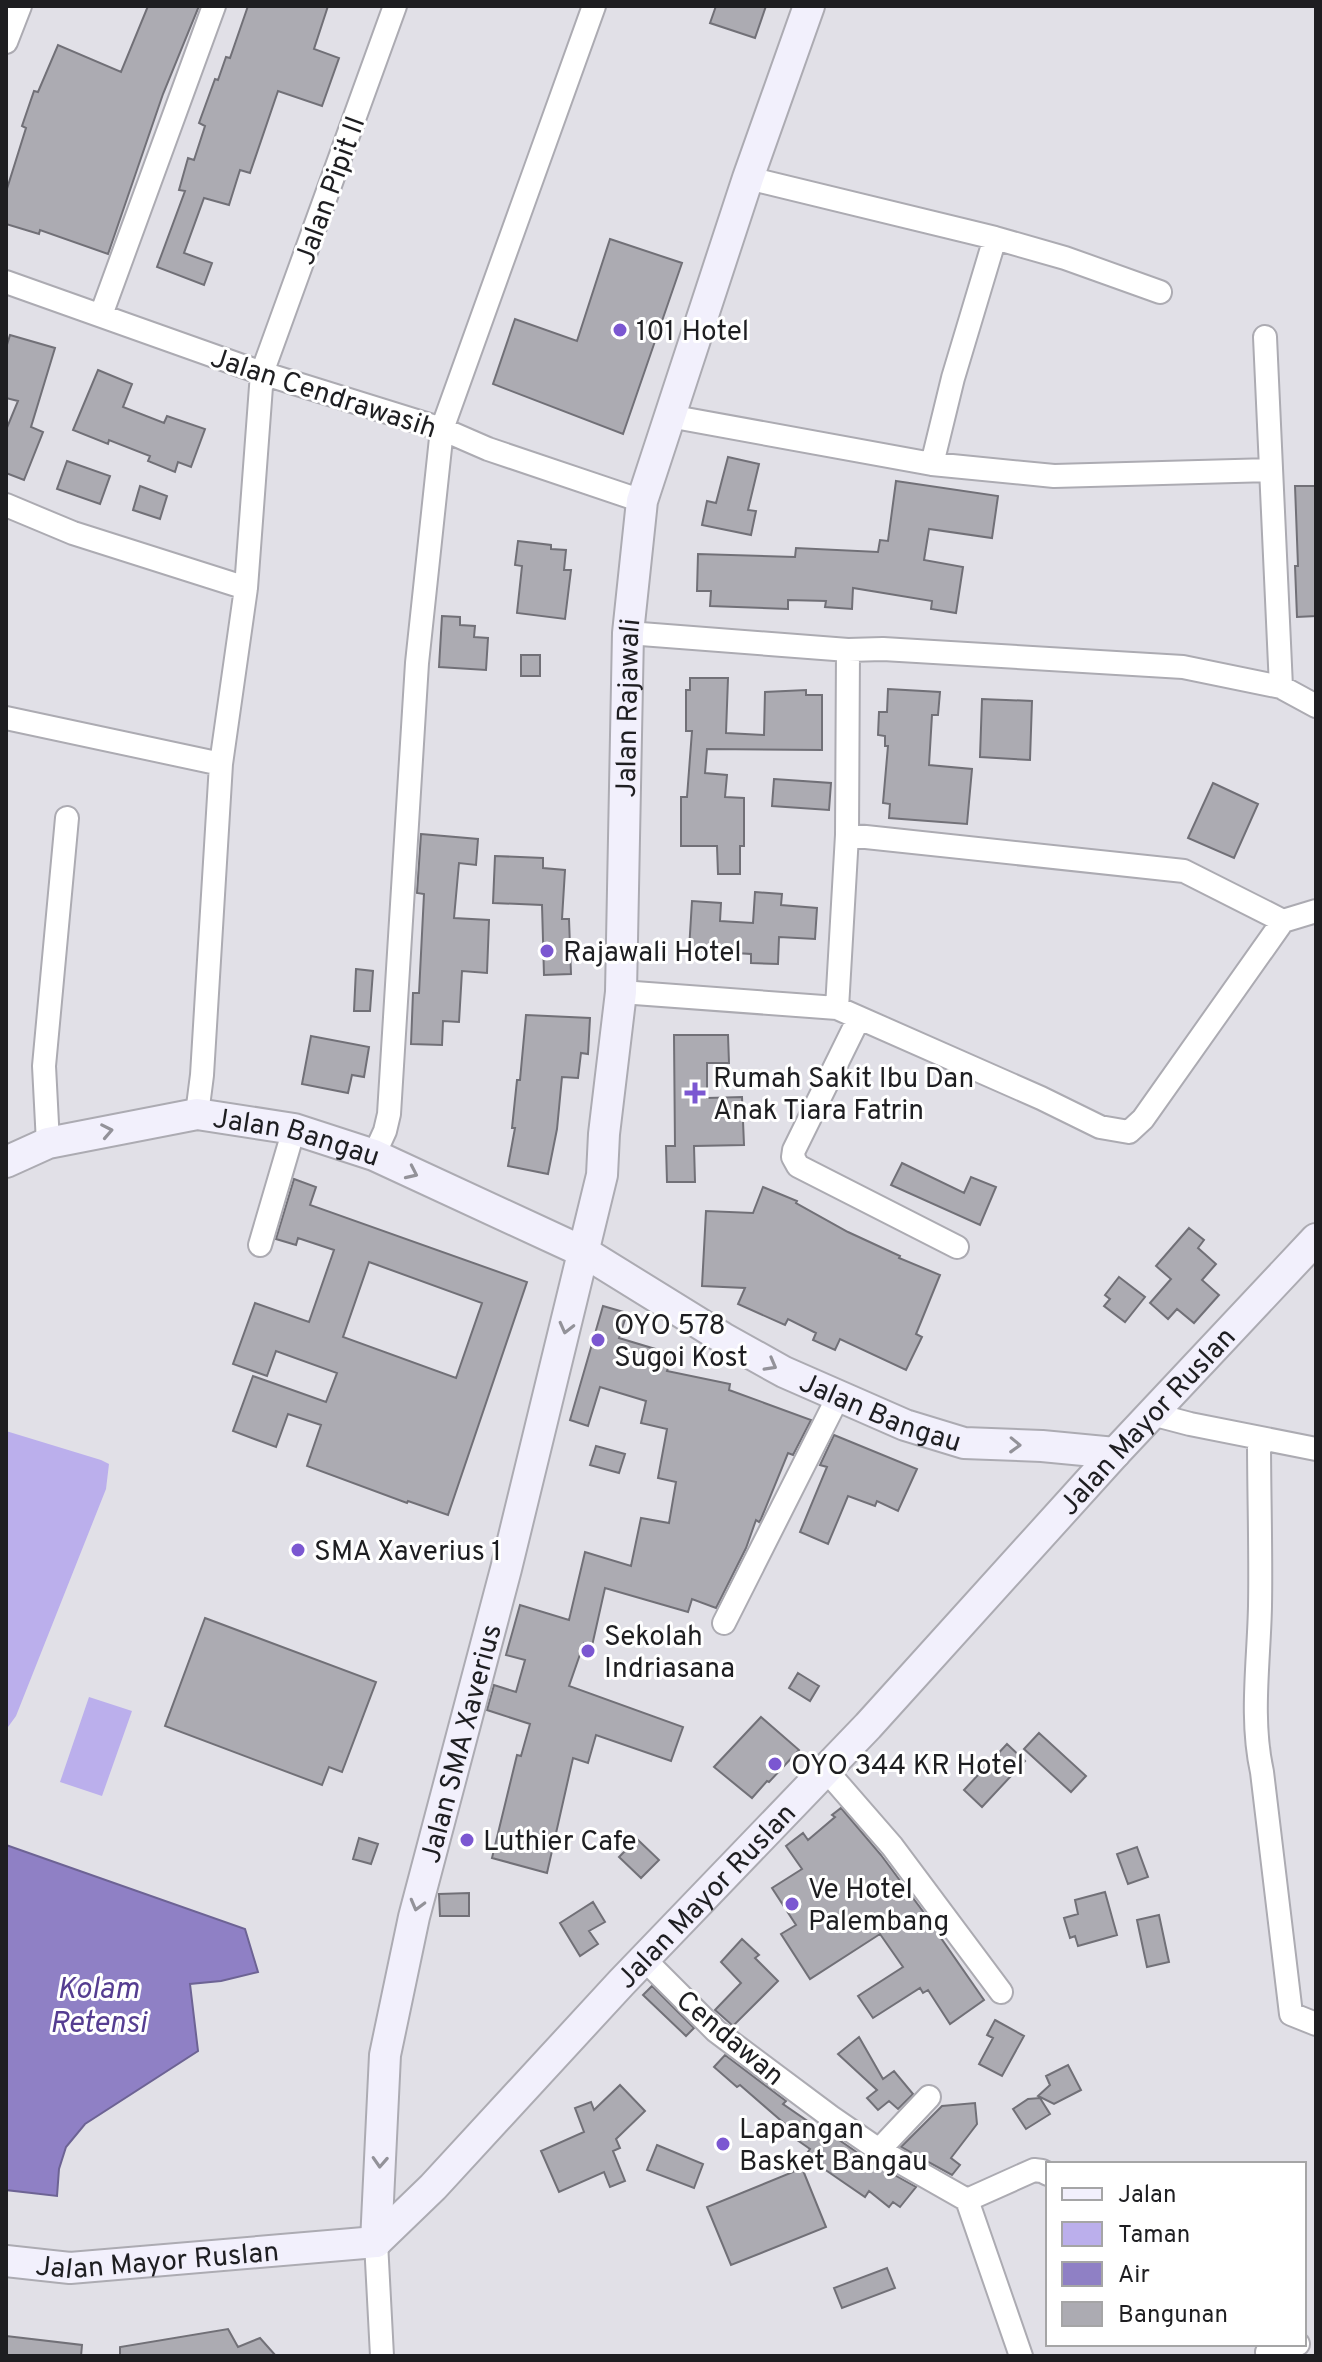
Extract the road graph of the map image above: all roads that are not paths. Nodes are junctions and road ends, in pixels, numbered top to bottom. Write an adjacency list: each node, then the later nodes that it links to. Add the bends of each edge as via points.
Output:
1 (20, 6): 6 (street)
2 (214, 6): 11 (street)
3 (395, 6): 13 (street, Jalan Pipit II)
4 (594, 6): 15 (street)
5 (809, 6): 7 (street, Jalan Rajawali)
6 (6, 42)
7 (748, 178): 8 (street); 14 (street, Jalan Rajawali)
8 (995, 238): 10 (street); 16 (street)
9 (6, 282): 11 (street, Jalan Cendrawasih)
10 (1160, 292)
11 (101, 315): 13 (street, Jalan Cendrawasih)
12 (1265, 337): 17 (street)
13 (262, 373): 15 (street, Jalan Cendrawasih); 20 (street, Jalan Pipit II)
14 (669, 416): 16 (street); 18 (street, Jalan Rajawali)
15 (442, 429): 18 (street, Jalan Cendrawasih); 37 (street, via 417,663 389,1114)
16 (932, 464): 17 (street, via 1054,476)
17 (1271, 470): 23 (street)
18 (642, 501): 21 (street, Jalan Rajawali)
19 (6, 505): 20 (street, via 73,533)
20 (246, 588): 26 (street, Jalan Pipit II)
21 (628, 633): 22 (street); 31 (street, Jalan Rajawali)
22 (848, 650): 23 (street, via 1183,667); 28 (street)
23 (1281, 687): 24 (street)
24 (1316, 706)
25 (6, 718): 26 (street)
26 (221, 764): 34 (street, Jalan Pipit II)
27 (67, 818): 36 (street, via 44,1066)
28 (847, 835): 30 (street, via 1184,871); 32 (street)
29 (1316, 911): 30 (street)
30 (1283, 921): 33 (street, via 1129,1132 1100,1127)
31 (621, 992): 32 (street); 42 (street, Jalan Rajawali, via 604,1134 589,1173)
32 (837, 1008): 33 (street)
33 (859, 1018): 41 (street, via 793,1157 798,1166)
34 (197, 1114): 35 (street, Jalan Bangau); 36 (street, Jalan Bangau, one-way to 34)
35 (294, 1129): 37 (street, Jalan Bangau); 40 (street)
36 (48, 1143): 38 (street, Jalan Bangau)
37 (374, 1155): 42 (street, Jalan Bangau, one-way to 42)
38 (6, 1162)
39 (1316, 1239): 44 (street, Jalan Mayor Ruslan)
40 (260, 1245)
41 (957, 1247)
42 (580, 1250): 43 (street, Jalan Bangau, one-way to 43, via 723,1338); 57 (street, Jalan SMA Xaverius, one-way to 57, via 577,1283 414,1917 385,2055)
43 (838, 1397): 47 (street, Jalan Bangau, one-way to 47, via 964,1443); 48 (street)
44 (1152, 1414): 45 (street); 47 (street, Jalan Mayor Ruslan)
45 (1259, 1439): 46 (street); 52 (street, via 1257,1750 1291,2014)
46 (1316, 1449)
47 (1115, 1453): 49 (street, Jalan Mayor Ruslan)
48 (724, 1623)
49 (825, 1769): 50 (street, Jalan Mayor Ruslan); 51 (street, via 892,1846)
50 (644, 1959): 54 (street, Cendawan, via 716,2031); 57 (street, Jalan Mayor Ruslan)
51 (1001, 1992)
52 (1316, 2024)
53 (929, 2097): 54 (street)
54 (879, 2150): 56 (street, Cendawan)
55 (1046, 2173): 56 (street, via 1034,2170)
56 (967, 2200): 62 (street)
57 (376, 2242): 58 (street, Jalan Mayor Ruslan, via 70,2268); 61 (street)
58 (6, 2261)
59 (1290, 2346): 60 (street)
60 (1267, 2352)
61 (382, 2356)
62 (1021, 2356)

